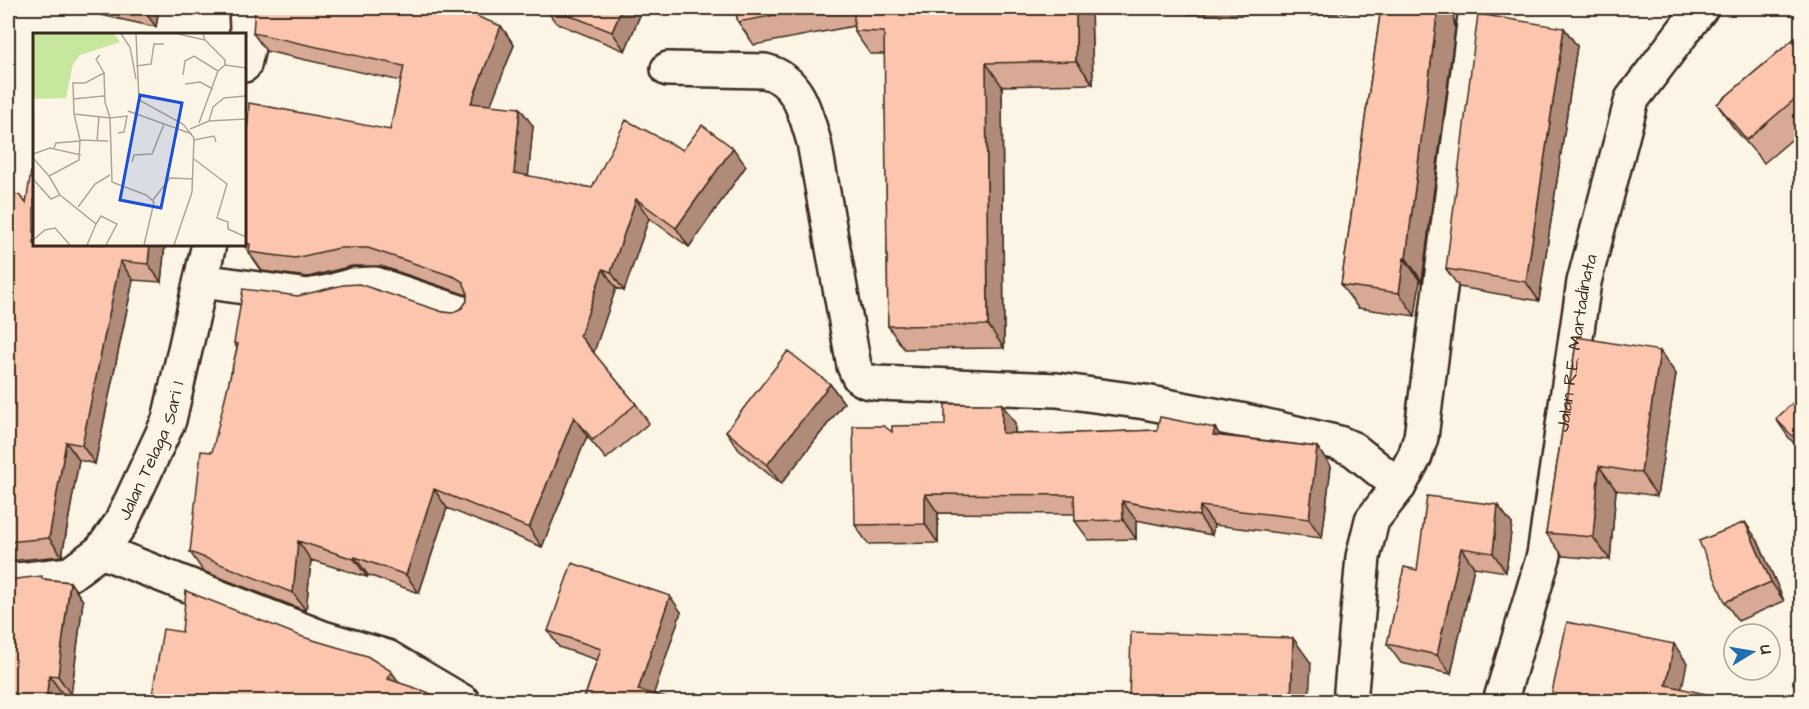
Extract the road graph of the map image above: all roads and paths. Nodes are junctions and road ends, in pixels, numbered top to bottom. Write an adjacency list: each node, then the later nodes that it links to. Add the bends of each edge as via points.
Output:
1 (246, 8): 4 (street)
2 (1476, 8): 9 (street, via 1421,437)
3 (1701, 8): 14 (street, Jalan R.E. Martadinata, via 1632,99 1584,282 1544,555)
4 (246, 56)
5 (668, 69): 9 (street, via 765,71 789,83 803,107 814,142 854,366 866,381 1057,390 1245,421 1353,448)
6 (209, 246): 7 (street, Jalan Telaga Sari 1)
7 (202, 281): 8 (street, via 308,296 375,284); 10 (street, Jalan Telaga Sari 1, via 169,420 120,523)
8 (462, 313)
9 (1399, 486): 13 (street, via 1372,520 1363,557)
10 (101, 551): 11 (street, Jalan Telaga Sari 1, via 70,574); 12 (street, via 323,638 387,657)
11 (8, 579)
12 (463, 702)
13 (1350, 702)
14 (1500, 702)

